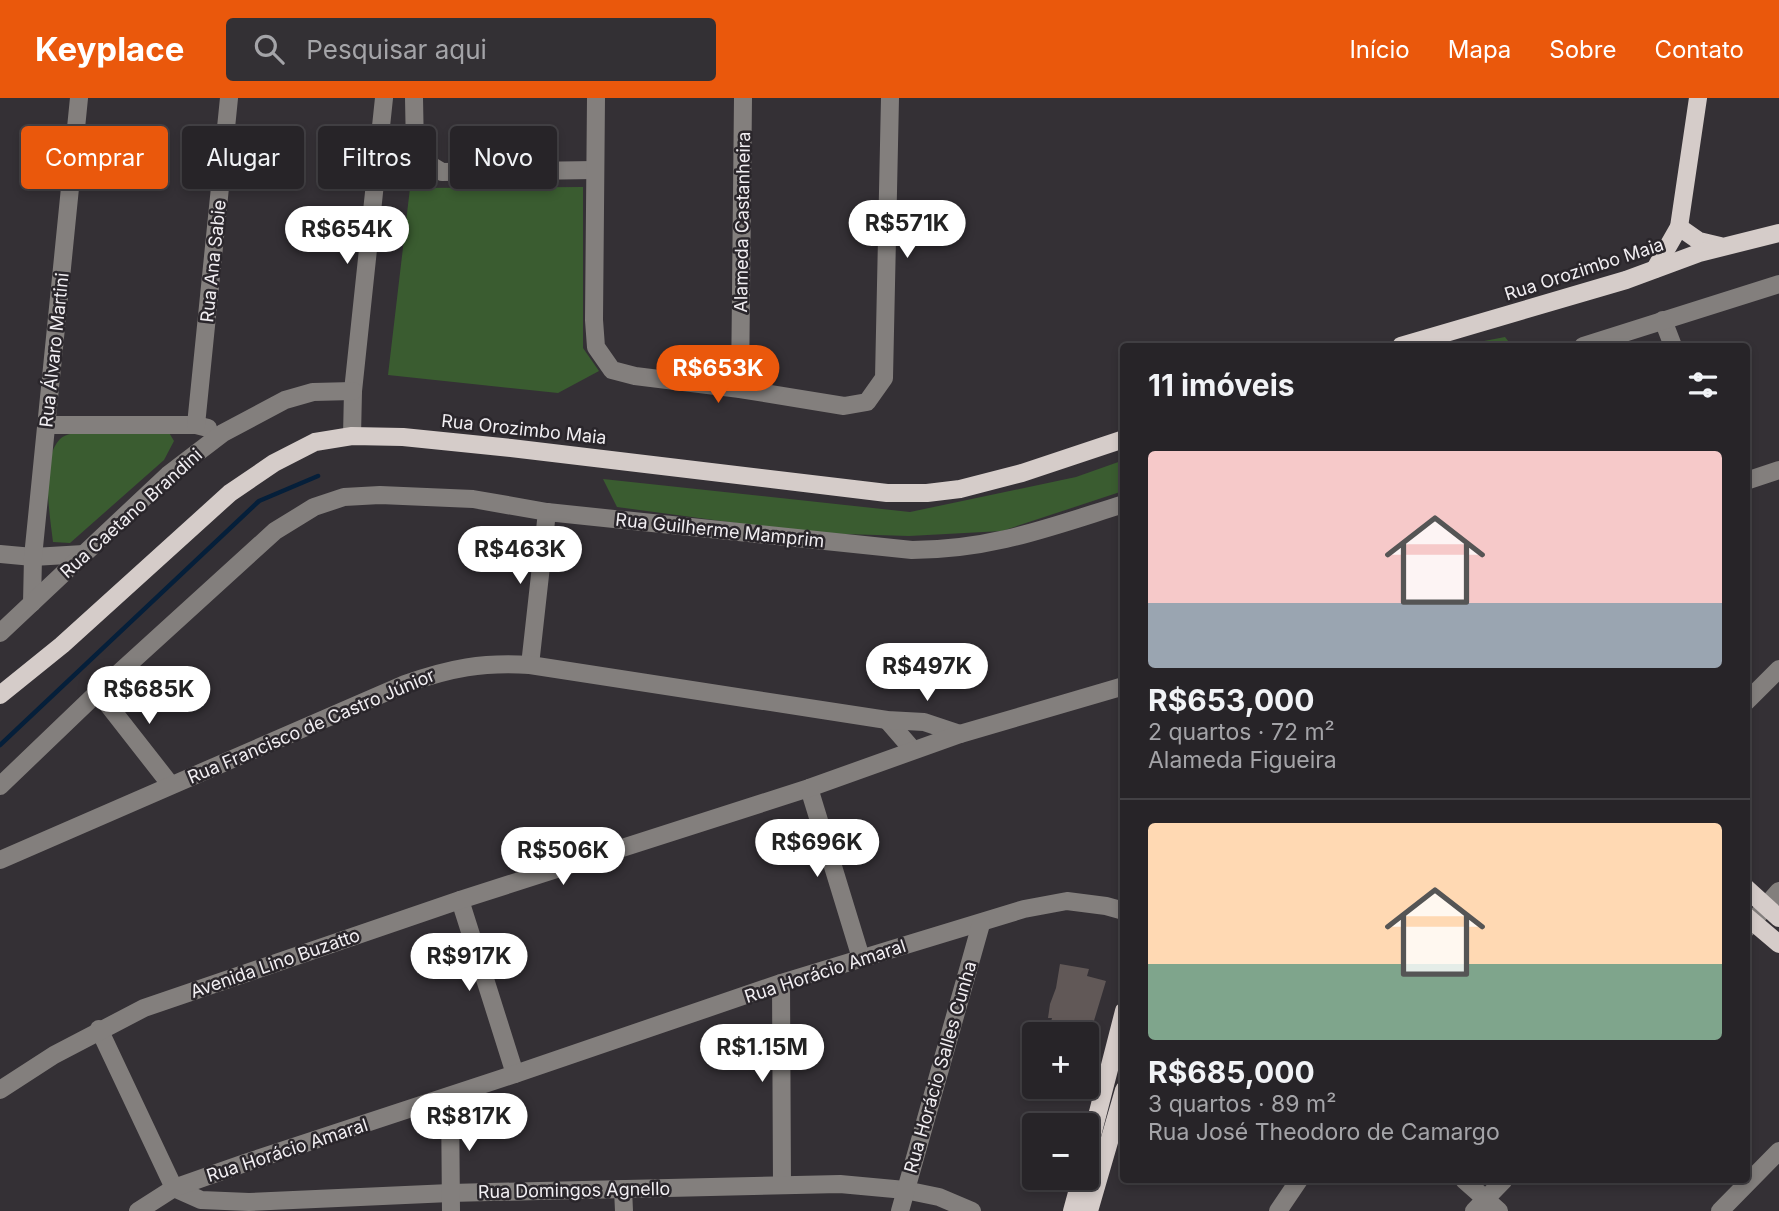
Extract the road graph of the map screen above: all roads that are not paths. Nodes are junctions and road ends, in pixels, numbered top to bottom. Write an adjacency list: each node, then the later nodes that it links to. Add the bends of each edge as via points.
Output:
1 (79, 98): 21 (street, Rua Álvaro Martini)
2 (229, 98): 22 (street, Rua Ana Sabie)
3 (384, 98): 20 (street)
4 (414, 98): 9 (street, via 415,150 442,172)
5 (596, 98): 9 (street)
6 (743, 98): 19 (street, Alameda Castanheira)
7 (890, 98): 19 (street, via 884,378 867,402 844,406)
8 (1698, 98): 10 (main road)
9 (595, 170): 19 (street, via 594,320 596,347 603,360 612,370 635,376)
10 (1679, 228): 12 (main road, via 1699,241); 13 (main road)
11 (1779, 233): 12 (main road, Rua Orozimbo Maia)
12 (1723, 247): 13 (main road, Rua Orozimbo Maia)
13 (1655, 269): 16 (main road, Rua Orozimbo Maia)
14 (1779, 285): 15 (street)
15 (1663, 320): 17 (street); 18 (street)
16 (1412, 343)
17 (1592, 343)
18 (1672, 343)
19 (740, 389)
20 (353, 390): 23 (street, Rua Caetano Brandini, via 313,392 285,400); 24 (street)
21 (47, 425): 22 (street); 32 (street, Rua Álvaro Martini)
22 (196, 425): 23 (street)
23 (223, 433): 31 (street, Rua Caetano Brandini, via 168,475)
24 (352, 436): 25 (main road, Rua Orozimbo Maia, via 511,448 887,494 961,489); 39 (main road, Rua Orozimbo Maia, via 299,449 230,493)
25 (1120, 440)
26 (1779, 470): 27 (street)
27 (1750, 480)
28 (1120, 505): 29 (street, Rua Guilherme Mamprim, via 1016,538 912,551)
29 (547, 512): 35 (street); 38 (street, Rua Guilherme Mamprim, via 473,499 394,495 344,498 314,507 275,530)
30 (0, 554): 32 (street)
31 (84, 554): 32 (street); 33 (street, Rua Caetano Brandini)
32 (33, 557): 33 (street, Rua Álvaro Martini)
33 (32, 603): 34 (street, Rua Caetano Brandini)
34 (0, 633)
35 (530, 665): 41 (street, Rua Francisco de Castro Júnior); 44 (street, Rua Francisco de Castro Júnior, via 495,663 447,670)
36 (1779, 668): 40 (street)
37 (1120, 686): 42 (street, Avenida Lino Buzatto)
38 (98, 692): 44 (street); 45 (street, Rua Guilherme Mamprim)
39 (0, 695)
40 (1750, 698)
41 (887, 720): 42 (street, Rua Francisco de Castro Júnior, via 924,722); 43 (street)
42 (960, 733): 43 (street, Avenida Lino Buzatto)
43 (913, 750): 46 (street, Avenida Lino Buzatto)
44 (170, 784): 47 (street, Rua Francisco de Castro Júnior)
45 (0, 786)
46 (809, 788): 50 (street, Avenida Lino Buzatto); 57 (street)
47 (0, 860)
48 (1779, 891): 52 (street)
49 (1750, 892): 52 (main road)
50 (460, 900): 60 (street, Avenida Lino Buzatto, via 144,1008); 61 (street)
51 (1120, 910): 53 (street, Rua Horácio Amaral, via 1067,901)
52 (1772, 912): 54 (street)
53 (981, 923): 57 (street, Rua Horácio Amaral); 75 (street, Rua Horácio Salles Cunha)
54 (1750, 923)
55 (1750, 924): 56 (main road)
56 (1779, 944)
57 (861, 958): 58 (street, Rua Horácio Amaral)
58 (781, 983): 61 (street, Rua Horácio Amaral); 72 (street)
59 (1120, 1027): 65 (main road)
60 (99, 1030): 62 (street, Avenida Lino Buzatto); 73 (street)
61 (515, 1074): 63 (street, Rua Horácio Amaral)
62 (0, 1090)
63 (450, 1096): 73 (street, Rua Horácio Amaral); 77 (street)
64 (1120, 1104): 86 (main road)
65 (1098, 1113)
66 (1779, 1151): 67 (street)
67 (1750, 1180)
68 (1297, 1183): 87 (street)
69 (1466, 1183): 79 (street)
70 (1502, 1183): 79 (street)
71 (1748, 1183): 88 (street)
72 (782, 1185): 74 (street, Rua Domingos Agnello); 75 (street, Rua Domingos Agnello)
73 (174, 1188): 78 (street, Rua Domingos Agnello, via 201,1200); 80 (street, Rua Horácio Amaral)
74 (623, 1189): 77 (street, Rua Domingos Agnello); 82 (street)
75 (905, 1190): 83 (street, Rua Horácio Salles Cunha); 84 (street, Rua Domingos Agnello)
76 (1078, 1190): 85 (main road)
77 (450, 1192): 78 (street, Rua Domingos Agnello); 81 (street)
78 (285, 1206)
79 (1486, 1207)
80 (138, 1211)
81 (451, 1211)
82 (624, 1211)
83 (900, 1211)
84 (972, 1211)
85 (1072, 1211)
86 (1089, 1211)
87 (1278, 1211)
88 (1720, 1211)

